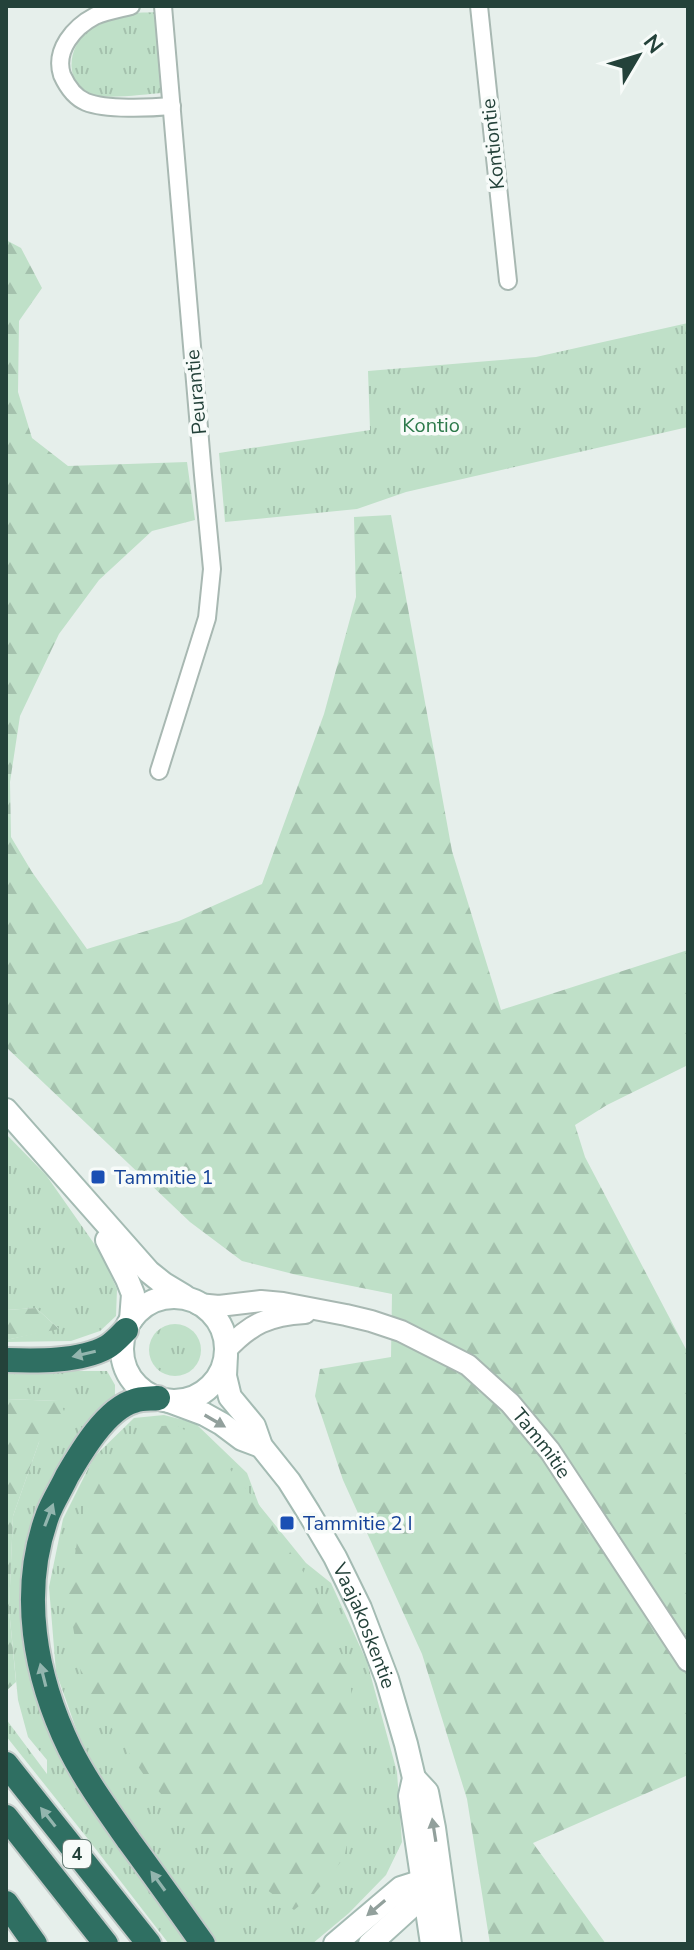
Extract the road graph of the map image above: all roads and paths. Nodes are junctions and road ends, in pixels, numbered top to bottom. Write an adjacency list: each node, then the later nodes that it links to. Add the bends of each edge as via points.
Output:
1 (131, 6): 4 (street, via 96,16 76,29 61,53 66,84 87,102)
2 (163, 6): 4 (street, Peurantie)
3 (479, 6): 5 (street, Kontiontie)
4 (172, 106): 6 (street, Peurantie, via 212,569 207,618)
5 (508, 281)
6 (159, 771)
7 (6, 1110): 8 (main road)
8 (78, 1190): 9 (main road, via 149,1272); 11 (main road, via 133,1294)
9 (194, 1302): 10 (street, Tammitie, via 219,1306 261,1301); 11 (main road, via 157,1298 139,1309); 12 (main road, via 218,1323)
10 (325, 1312): 12 (street, Tammitie, via 258,1322); 16 (street, Tammitie, via 401,1331 468,1365 490,1383 550,1451)
11 (128, 1325): 13 (highway, one-way to 13, via 109,1346 82,1356); 14 (main road, via 122,1347 127,1371 137,1386)
12 (226, 1352): 14 (main road, via 207,1389 181,1401); 15 (main road, Vaajakoskentie, via 230,1397 254,1426)
13 (6, 1360)
14 (163, 1399): 15 (main road, Vaajakoskentie, one-way to 15, via 204,1414); 24 (highway, one-way to 14, via 69,1748 43,1679 34,1631 38,1548 48,1513 69,1473 95,1432 121,1407)
15 (261, 1446): 19 (main road, Vaajakoskentie, via 309,1513 360,1608 387,1679 414,1778 410,1796)
16 (688, 1661)
17 (6, 1764): 23 (highway, 4, one-way to 17)
18 (6, 1817): 22 (highway, 4)
19 (430, 1890): 25 (main road, one-way to 25, via 401,1888); 26 (main road); 27 (main road, Vaajakoskentie); 28 (main road, Vaajakoskentie)
20 (6, 1903): 21 (highway)
21 (35, 1944)
22 (106, 1944)
23 (149, 1944)
24 (203, 1944)
25 (335, 1944)
26 (370, 1944)
27 (432, 1944)
28 (450, 1944)

